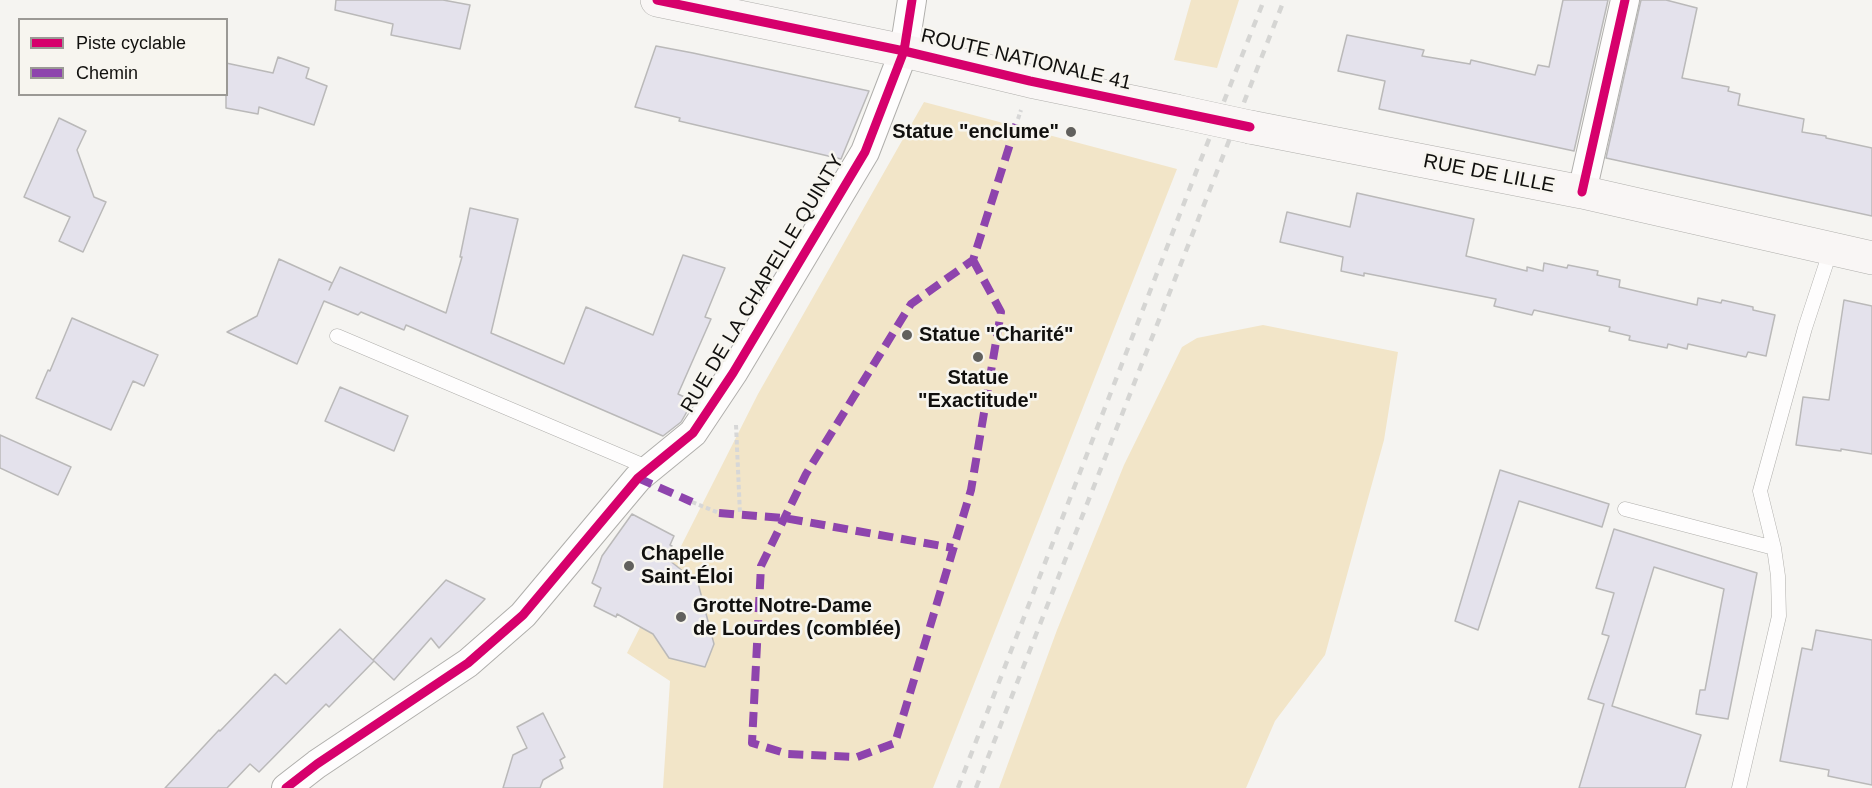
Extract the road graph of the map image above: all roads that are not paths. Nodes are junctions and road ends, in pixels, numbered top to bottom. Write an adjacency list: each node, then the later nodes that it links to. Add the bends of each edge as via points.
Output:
1 (657, 0): 4 (main road, ROUTE NATIONALE 41)
2 (912, 0): 4 (street, RUE DE LA CHAPELLE QUINTY)
3 (1626, 0): 6 (street)
4 (904, 51): 5 (main road, ROUTE NATIONALE 41); 10 (street, RUE DE LA CHAPELLE QUINTY, via 865,153 733,373 693,433)
5 (1176, 111): 6 (main road, RUE DE LILLE, bridge)
6 (1582, 192): 7 (main road, RUE DE LILLE)
7 (1832, 249): 8 (main road, RUE DE LILLE); 12 (lane, via 1805,328 1760,491)
8 (1872, 258)
9 (337, 336): 10 (lane)
10 (649, 468): 13 (street, RUE DE LA CHAPELLE QUINTY, via 523,615 468,663)
11 (1625, 509): 12 (lane)
12 (1774, 548): 14 (lane, via 1779,616)
13 (286, 788)
14 (1739, 788)

